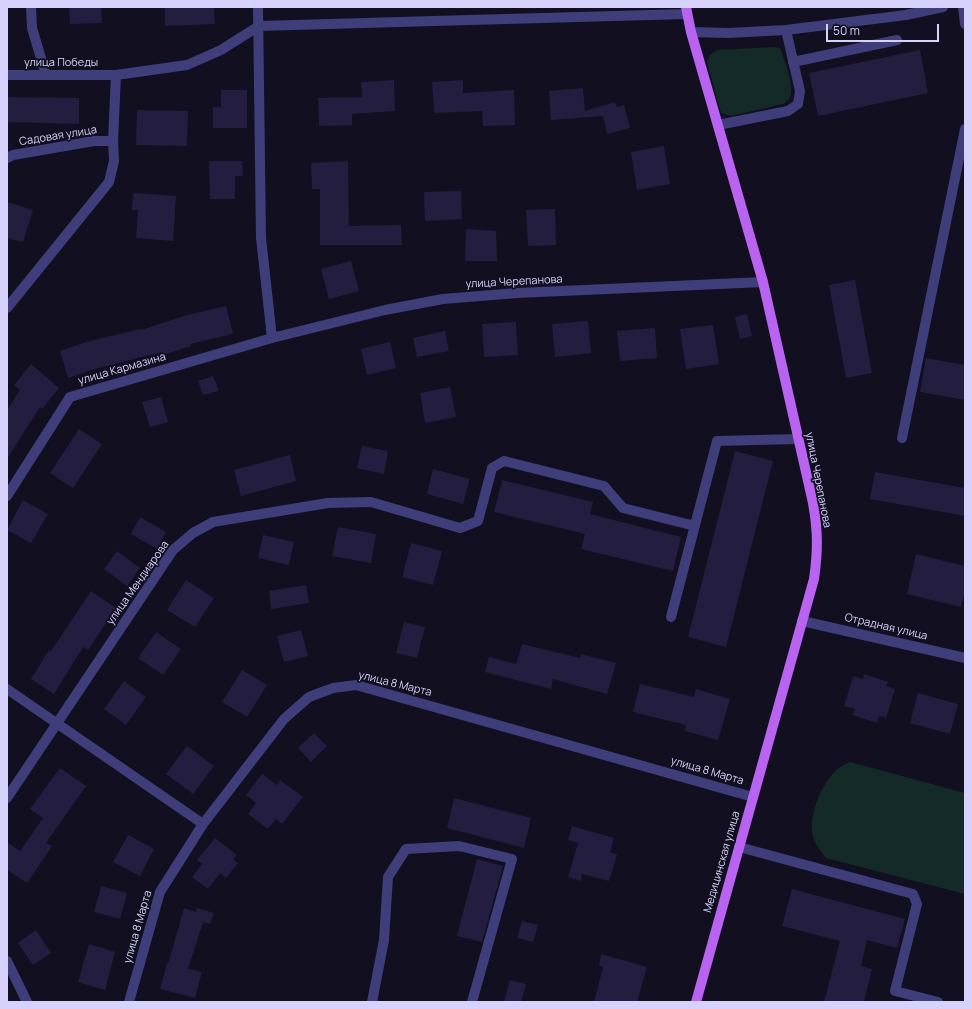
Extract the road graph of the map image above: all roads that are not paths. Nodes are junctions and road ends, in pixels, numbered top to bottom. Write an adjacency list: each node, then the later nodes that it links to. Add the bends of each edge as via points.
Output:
1 (31, 7): 14 (street, via 32,28)
2 (258, 7): 8 (street)
3 (943, 7): 6 (street)
4 (963, 7): 7 (street)
5 (687, 11): 8 (street); 10 (main road, улица Черепанова)
6 (905, 11): 9 (street)
7 (965, 24)
8 (259, 26): 15 (street, улица Победы, via 221,50 187,65); 22 (street, via 261,238)
9 (786, 30): 10 (street); 12 (street)
10 (691, 32): 16 (main road, улица Черепанова)
11 (897, 40): 12 (street)
12 (793, 62): 16 (street, via 800,91 798,104 788,111)
13 (7, 75): 14 (street, улица Победы)
14 (46, 75): 15 (street, улица Победы)
15 (116, 75): 18 (street)
16 (718, 125): 20 (main road, улица Черепанова)
17 (965, 129): 23 (street)
18 (113, 141): 19 (street, Садовая улица, via 94,141); 21 (street, via 114,161 109,182)
19 (7, 158)
20 (762, 282): 22 (street, улица Черепанова, via 443,299 385,310); 24 (main road, улица Черепанова)
21 (7, 308)
22 (272, 338): 25 (street, улица Кармазина, via 70,397)
23 (902, 438)
24 (798, 439): 26 (street, via 717,441); 28 (main road, улица Черепанова, via 818,541 814,579)
25 (7, 496)
26 (695, 526): 27 (street); 31 (street, улица Мендиарова, via 623,508 604,486 504,461 492,468 478,521 460,528 371,502 328,503 213,522 193,533 173,550)
27 (671, 617)
28 (802, 621): 29 (street, Отрадная улица); 32 (main road, улица Черепанова)
29 (965, 658)
30 (7, 689): 31 (street)
31 (57, 723): 34 (street, улица Мендиарова); 35 (street)
32 (772, 729): 33 (main road, Медицинская улица)
33 (753, 797): 35 (street, улица 8 Марта, via 356,685 333,688 309,697 284,718); 36 (main road, Медицинская улица)
34 (7, 798)
35 (203, 824): 39 (street, улица 8 Марта, via 160,892)
36 (739, 847): 42 (main road, Медицинская улица); 43 (street, via 913,894 917,904 895,991)
37 (7, 961): 38 (street)
38 (26, 1002)
39 (129, 1002)
40 (372, 1002): 41 (street, via 384,940 388,877 406,849 459,846 512,860)
41 (472, 1002)
42 (696, 1002)
43 (938, 1002)

